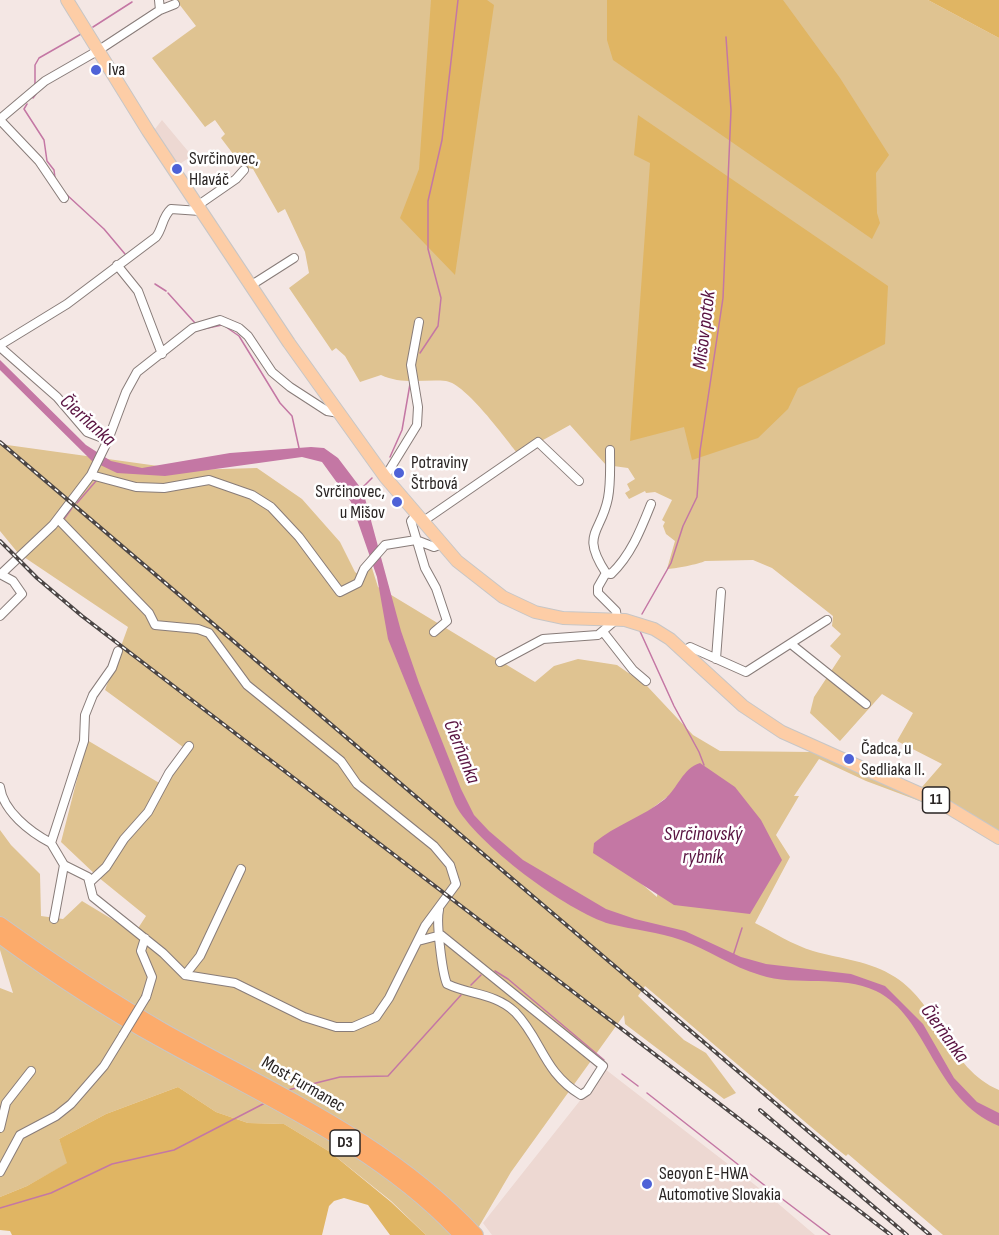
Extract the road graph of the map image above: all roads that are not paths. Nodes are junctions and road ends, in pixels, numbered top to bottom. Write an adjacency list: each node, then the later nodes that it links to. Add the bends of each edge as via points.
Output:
1 (68, 0): 5 (main road, 11)
2 (159, 0): 4 (street)
3 (175, 4): 4 (street)
4 (160, 10): 5 (street)
5 (99, 50): 6 (street, via 45,81); 9 (main road, 11)
6 (0, 119): 8 (street, via 39,162)
7 (244, 170): 9 (street)
8 (64, 198)
9 (198, 209): 11 (street, via 171,209 156,237); 12 (main road, 11)
10 (294, 258): 12 (street)
11 (117, 266): 14 (street); 15 (street, via 138,291)
12 (250, 286): 16 (main road, 11)
13 (419, 322): 20 (street, via 411,366 417,424)
14 (0, 346): 17 (street, via 57,397 87,432)
15 (162, 354): 16 (street, via 193,328 220,320 229,323 248,336 272,372 290,387 327,411); 17 (street, via 137,372)
16 (339, 413): 20 (main road, 11)
17 (107, 442): 19 (street)
18 (610, 450): 27 (street, via 608,501 592,540)
19 (91, 475): 24 (street); 25 (street, via 136,487 164,488 209,480 232,488 271,507 340,592 358,583 364,569 386,545)
20 (386, 477): 23 (main road, 11)
21 (579, 481): 23 (street, via 538,442)
22 (651, 504): 27 (street, via 620,566 611,574)
23 (419, 518): 25 (street, via 411,521); 26 (main road, 11)
24 (58, 519): 28 (street); 49 (street, via 149,613 154,625 209,633 247,685 341,760 357,784 434,846 455,877 453,890)
25 (416, 540): 26 (street, via 434,548); 33 (street, via 447,621)
26 (442, 544): 31 (main road, 11, via 482,582 527,609 563,618)
27 (606, 573): 31 (street, via 598,593 616,611)
28 (0, 574): 30 (street, via 13,581 22,594)
29 (721, 592): 38 (street)
30 (0, 616)
31 (617, 619): 34 (street); 37 (main road, 11, via 650,627)
32 (827, 620): 35 (street)
33 (434, 632)
34 (604, 633): 39 (street, via 543,639); 40 (street)
35 (791, 644): 38 (street, via 746,672); 41 (street)
36 (118, 651): 45 (street, via 85,715 84,741)
37 (683, 652): 38 (street, via 690,647); 44 (main road, 11, via 743,706 782,732 941,803)
38 (716, 659)
39 (500, 662)
40 (646, 681)
41 (866, 704)
42 (189, 746): 48 (street, via 148,812)
43 (0, 787): 45 (street, via 2,800 16,816)
44 (999, 838)
45 (51, 843): 46 (street)
46 (64, 865): 48 (street); 50 (street)
47 (241, 869): 56 (street, via 200,956)
48 (91, 881): 54 (street, via 93,897)
49 (440, 909): 52 (street); 55 (street)
50 (54, 920)
51 (0, 924): 57 (highway, D3, via 110,999)
52 (441, 934): 52 (street, via 603,1066 587,1091 581,1095 551,1070 527,1026 501,1001 447,984); 55 (street)
53 (0, 936): 57 (highway, D3, via 105,1008)
54 (145, 938): 56 (street); 60 (street, bridge, via 141,951 152,977 146,997 123,1035 99,1073 71,1104 20,1134)
55 (417, 942): 56 (street, via 376,1017 353,1027 336,1027 304,1017 235,983)
56 (185, 975)
57 (219, 1066): 61 (highway, Most Furmanec / D3, via 366,1157); 62 (highway, Most Furmanec / D3, via 303,1105 371,1147 442,1202)
58 (31, 1071): 59 (street, via 6,1103)
59 (0, 1128)
60 (0, 1172)
61 (461, 1235)
62 (476, 1235)

